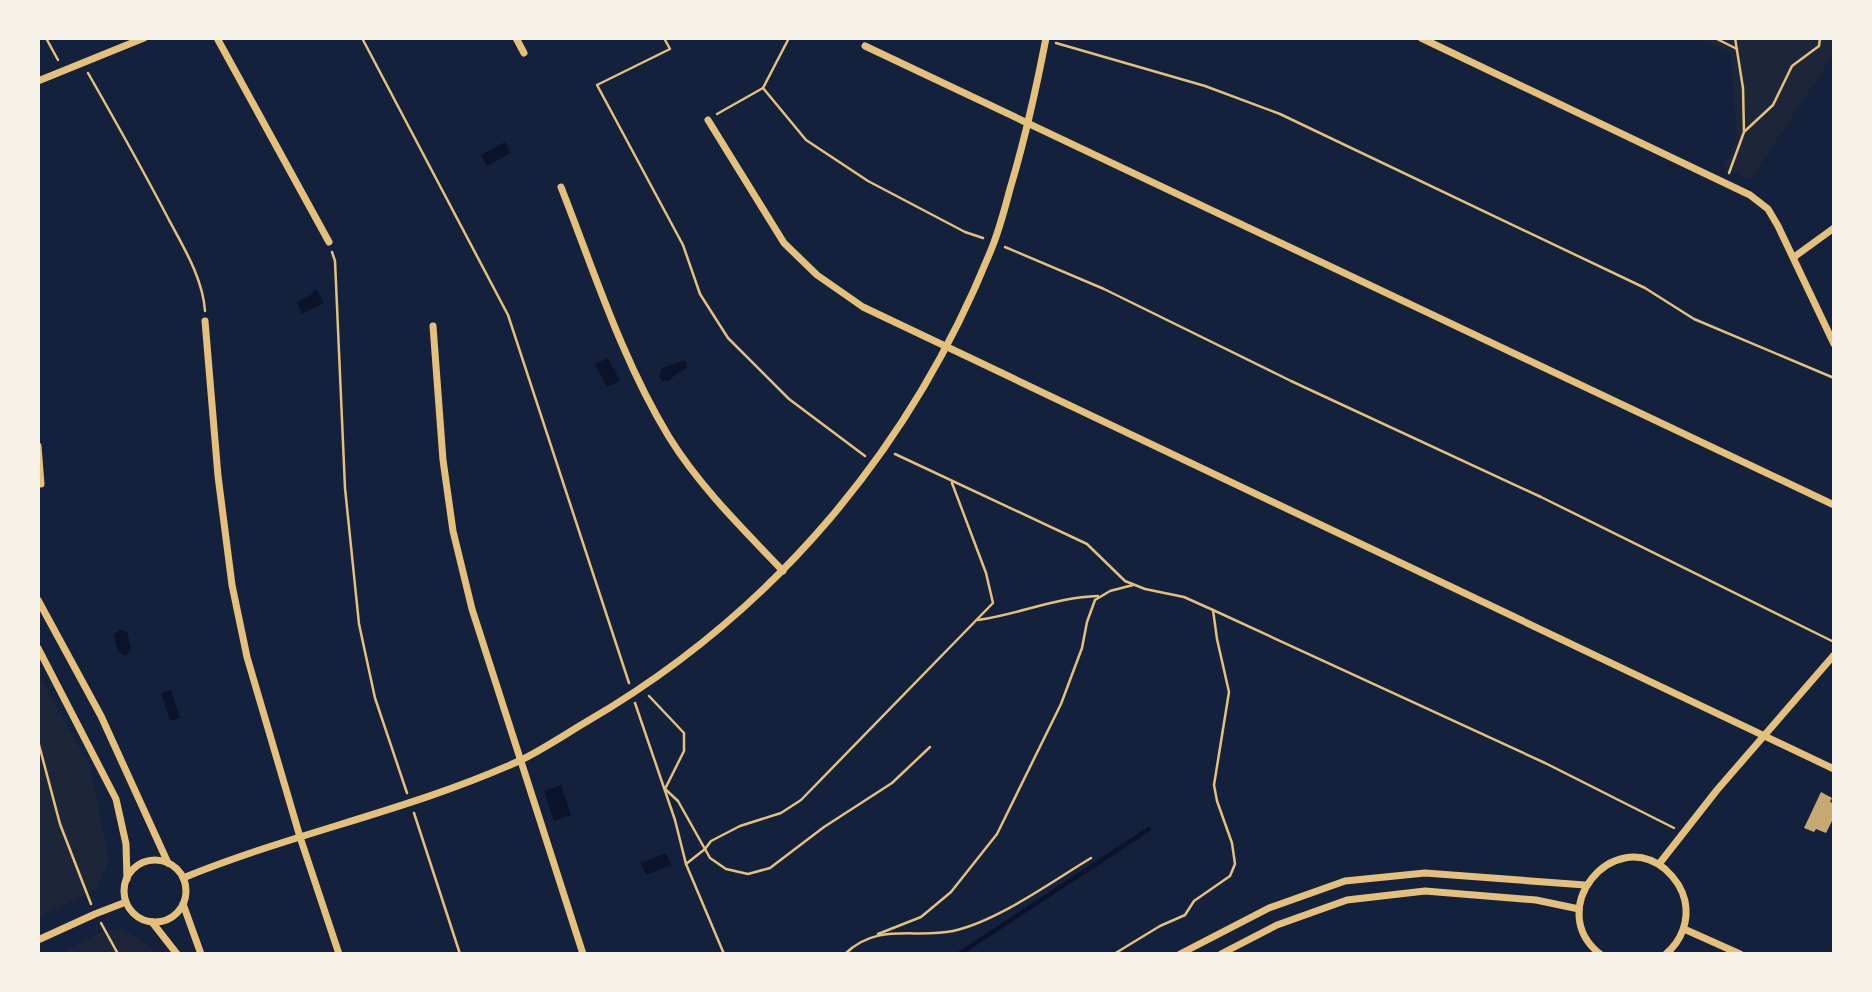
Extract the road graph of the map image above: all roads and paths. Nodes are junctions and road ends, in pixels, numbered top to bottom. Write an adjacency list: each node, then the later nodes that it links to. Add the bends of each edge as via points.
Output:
1 (46, 38): 17 (path)
2 (144, 38): 16 (street)
3 (217, 38): 26 (street)
4 (362, 38): 50 (path, via 508,314)
5 (516, 38): 15 (street)
6 (664, 38): 36 (path, via 670,49 597,85 683,245 700,294 729,338 789,399)
7 (789, 38): 19 (path)
8 (1421, 38): 23 (street)
9 (1715, 38): 14 (path)
10 (1735, 38): 14 (path)
11 (1820, 38): 22 (path, via 1819,46 1792,66 1773,105)
12 (1046, 39): 21 (street); 33 (path, via 1205,86 1280,114 1645,288 1694,318)
13 (865, 46): 21 (street)
14 (1737, 49): 22 (path)
15 (524, 53)
16 (83, 63): 17 (street); 29 (path, via 192,264)
17 (65, 71): 18 (street)
18 (38, 81)
19 (763, 88): 20 (path); 27 (path, via 806,140 868,181 965,232)
20 (708, 120): 32 (street, via 784,243 817,275 863,306)
21 (1029, 124): 27 (street); 39 (street)
22 (1744, 132): 23 (path)
23 (1724, 182): 28 (street, via 1768,209)
24 (561, 187): 40 (street, via 624,349 670,438 730,516)
25 (1833, 228): 28 (street)
26 (330, 242): 57 (path, via 345,488 359,624 375,698)
27 (995, 242): 32 (street); 46 (path, via 1104,289 1291,382 1541,497)
28 (1794, 257): 31 (street)
29 (205, 321): 59 (street, via 232,585 247,657)
30 (433, 326): 54 (street, via 453,531 471,609)
31 (1833, 344)
32 (947, 346): 35 (street); 51 (street)
33 (1833, 378)
34 (38, 446): 38 (street)
35 (886, 449): 36 (street); 37 (path)
36 (875, 464): 40 (street)
37 (952, 481): 41 (path, via 1087,544); 45 (path, via 993,603)
38 (41, 484)
39 (1833, 505)
40 (783, 572): 49 (street, via 713,636)
41 (1134, 585): 42 (path); 44 (path, via 1184,597)
42 (1101, 596): 45 (path); 74 (path, via 1095,600 1061,704 997,834 951,891 931,908)
43 (38, 600): 62 (street, via 101,716)
44 (1213, 610): 58 (path, via 1545,763); 85 (path, via 1229,692 1214,785 1235,864 1230,876 1194,901 1185,915)
45 (978, 620): 60 (path, via 801,800 780,813 740,826)
46 (1833, 642)
47 (38, 648): 66 (street, via 116,799 126,844)
48 (1833, 655): 51 (street)
49 (642, 688): 50 (street); 56 (path, via 684,733 684,751)
50 (633, 695): 54 (street); 56 (path)
51 (1765, 737): 55 (street); 58 (street)
52 (38, 741): 71 (path, via 60,824)
53 (930, 747): 60 (path, via 891,783 770,868 748,874 726,869)
54 (520, 760): 57 (street); 82 (street)
55 (1833, 769)
56 (665, 789): 60 (path, via 678,801); 63 (path)
57 (410, 801): 59 (street); 81 (path)
58 (1684, 833): 64 (street)
59 (300, 837): 65 (street); 80 (street)
60 (705, 849): 63 (path)
61 (1091, 858): 74 (path, via 987,920 952,932)
62 (168, 863): 65 (street); 66 (street, via 149,861)
63 (686, 864): 83 (path)
64 (1659, 864): 67 (street, via 1626,858 1596,872); 73 (street, via 1683,892 1687,910)
65 (183, 877): 69 (street)
66 (127, 879): 68 (street)
67 (1586, 886): 70 (street); 86 (street, via 1425,873 1345,881 1269,908)
68 (127, 902): 71 (street); 72 (street, via 137,915)
69 (183, 904): 72 (street, via 170,918); 79 (street)
70 (1579, 909): 76 (street, via 1583,931); 87 (street, via 1536,900 1425,891 1347,900 1277,925)
71 (95, 914): 75 (street); 77 (path)
72 (152, 922): 78 (street)
73 (1684, 929): 88 (street); 89 (street)
74 (878, 934): 84 (path)
75 (38, 940)
76 (1597, 952)
77 (118, 954)
78 (177, 954)
79 (201, 954)
80 (339, 954)
81 (460, 954)
82 (583, 954)
83 (724, 954)
84 (845, 954)
85 (1114, 954)
86 (1180, 954)
87 (1221, 954)
88 (1666, 954)
89 (1740, 954)

